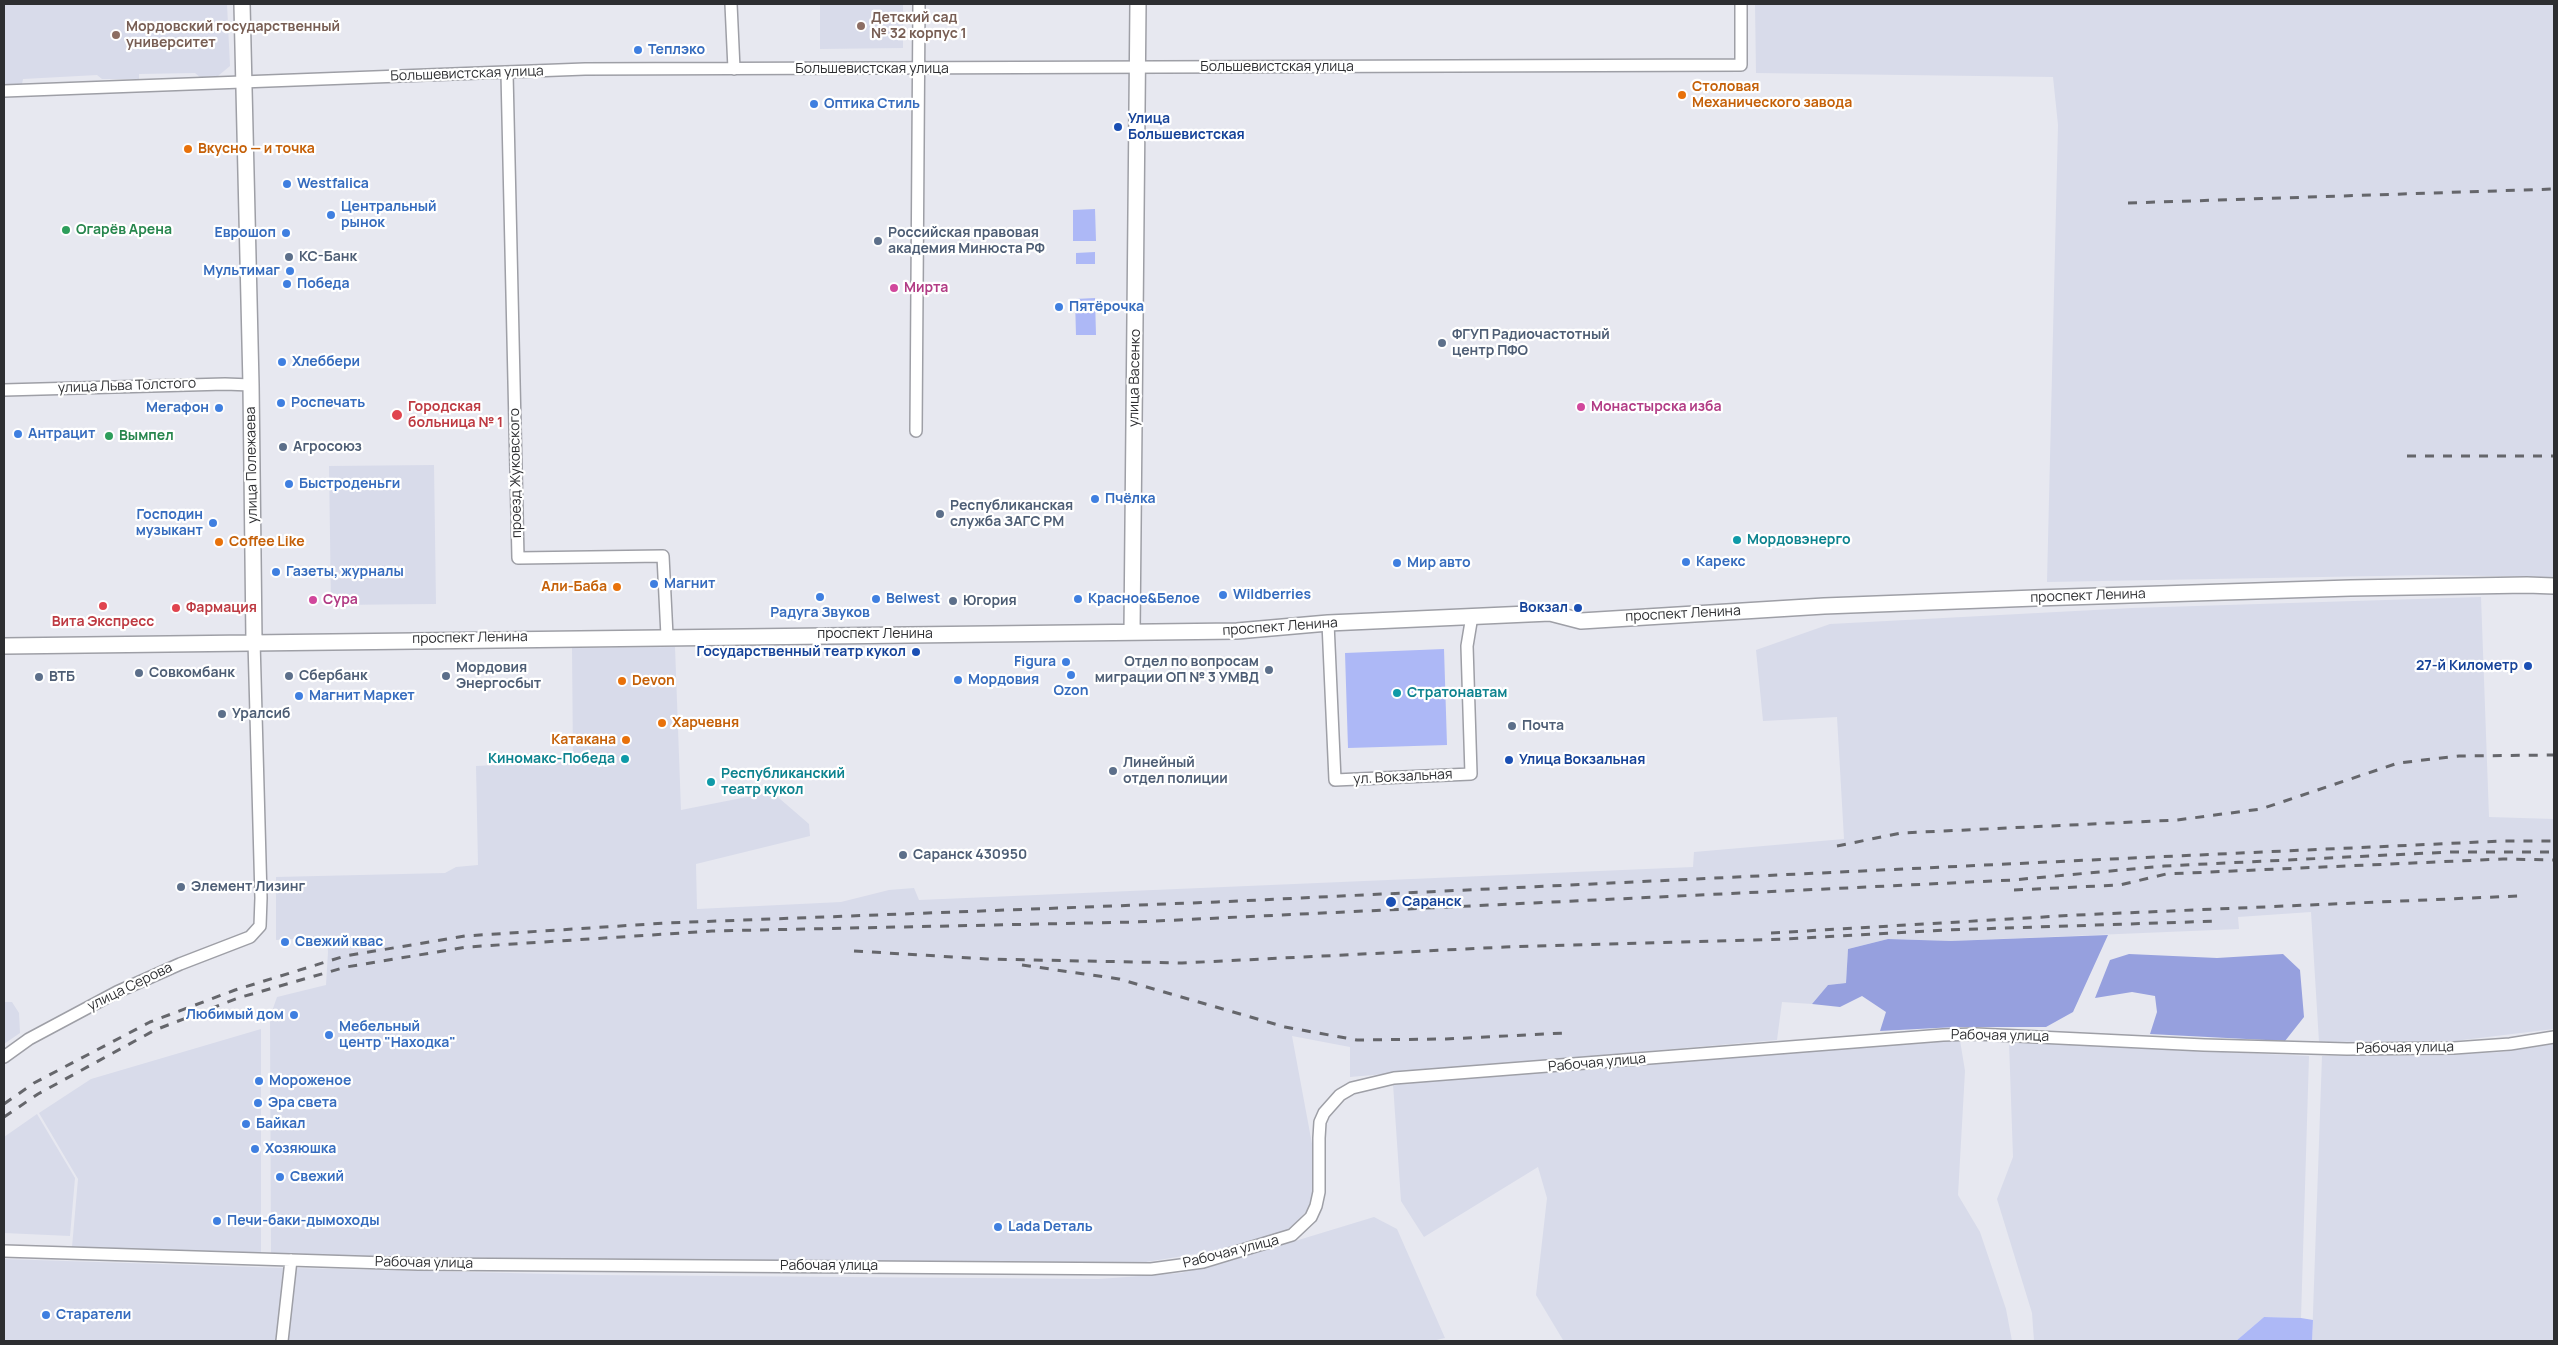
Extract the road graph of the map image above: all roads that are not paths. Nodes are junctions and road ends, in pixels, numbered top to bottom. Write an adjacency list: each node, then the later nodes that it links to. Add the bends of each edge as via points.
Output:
1 (242, 4): 10 (main road, улица Полежаева)
2 (731, 4): 7 (street)
3 (919, 4): 8 (street)
4 (1138, 4): 6 (main road, улица Васенко)
5 (1741, 4): 6 (street, Большевистская улица, via 1741,65)
6 (1138, 68): 8 (street, Большевистская улица); 18 (main road, улица Васенко)
7 (734, 69): 8 (street, Большевистская улица); 9 (street, Большевистская улица)
8 (918, 69): 14 (street)
9 (506, 73): 10 (street, Большевистская улица); 19 (street, проезд Жуковского, via 518,558 663,556)
10 (244, 82): 11 (street, Большевистская улица); 12 (main road, улица Полежаева)
11 (4, 91)
12 (251, 386): 13 (street, улица Льва Толстого); 20 (main road, улица Полежаева)
13 (4, 390)
14 (916, 431)
15 (2554, 586): 16 (main road, проспект Ленина, via 2527,584 2044,597 1581,621 1550,613)
16 (1472, 616): 17 (main road, проспект Ленина); 17 (street, ул. Вокзальная, via 1467,646 1471,774 1335,780)
17 (1328, 623): 18 (main road, проспект Ленина, via 1237,631)
18 (1132, 632): 19 (main road, проспект Ленина)
19 (667, 636): 20 (main road, проспект Ленина)
20 (254, 641): 21 (main road, проспект Ленина); 22 (street, улица Полежаева)
21 (4, 646)
22 (260, 926): 24 (street, улица Серова, via 250,937 117,992 29,1039)
23 (2554, 1037): 26 (street, Рабочая улица, via 2454,1048 2347,1050 1943,1035 1394,1078 1352,1088 1340,1095 1324,1113 1320,1122 1316,1206 1292,1235 1203,1262 1151,1269 418,1264)
24 (4, 1057)
25 (4, 1251): 26 (street, Рабочая улица)
26 (291, 1260): 27 (street)
27 (282, 1341)

